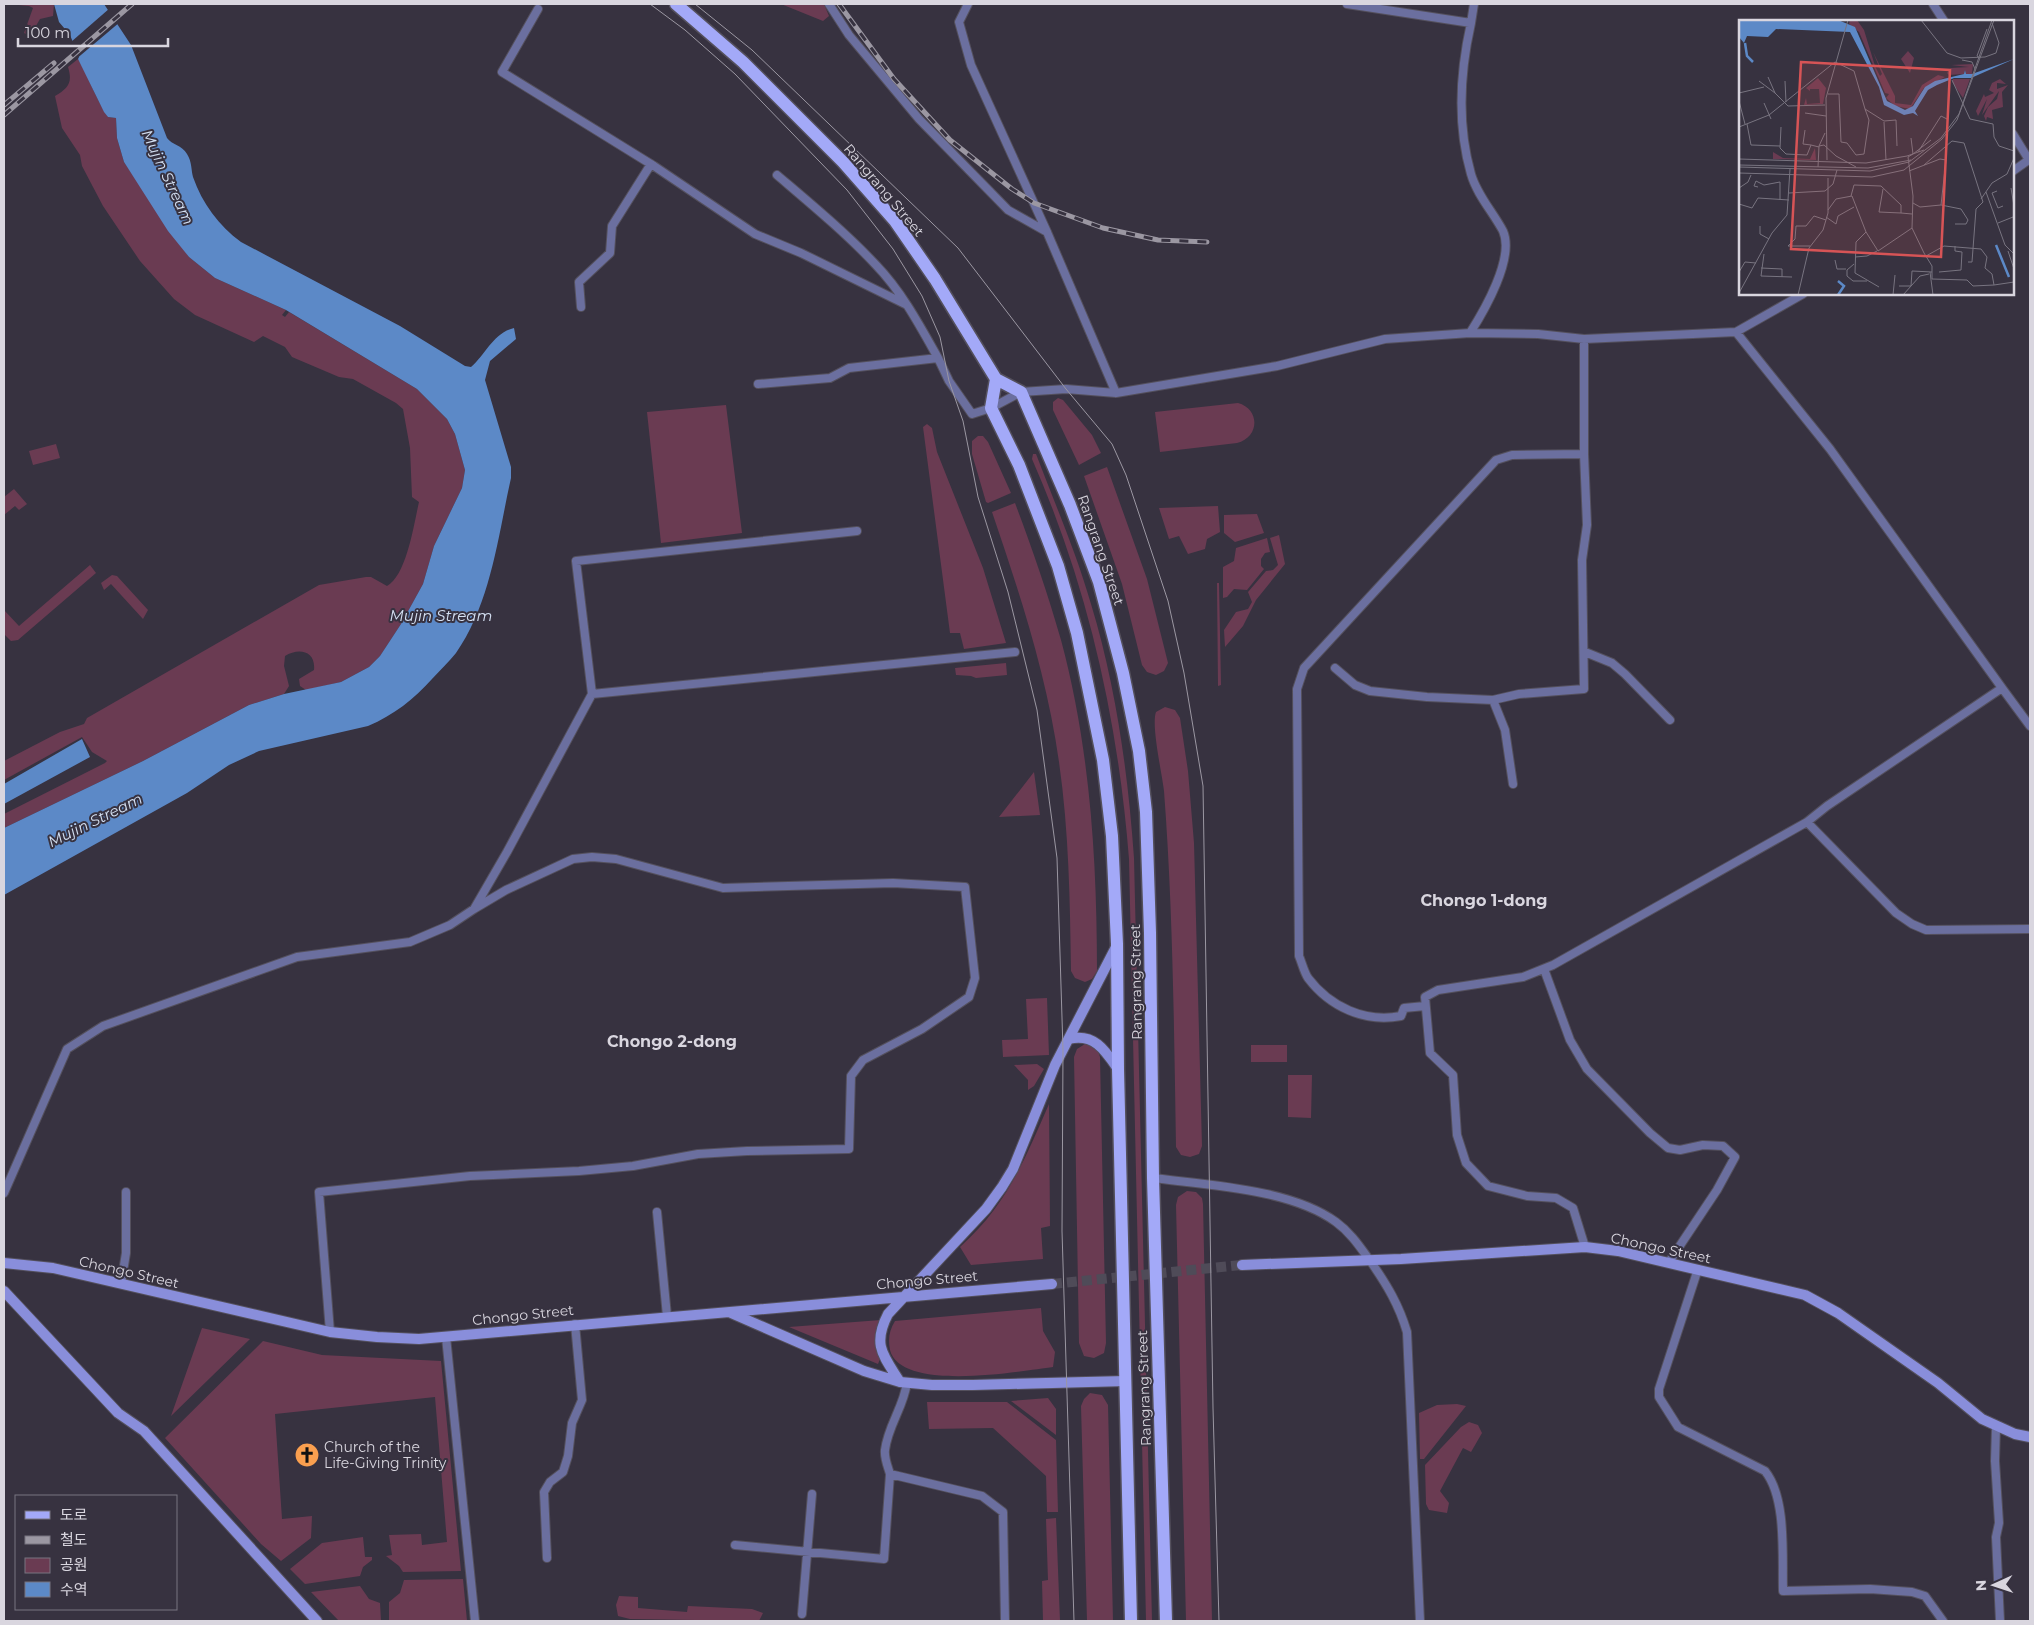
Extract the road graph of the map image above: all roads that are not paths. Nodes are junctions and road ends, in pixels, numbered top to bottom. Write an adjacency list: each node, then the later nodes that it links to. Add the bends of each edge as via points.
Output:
1 (676, 4): 23 (main road, Rangrang Street, via 743,62 830,149 894,221 935,278)
2 (829, 4): 15 (street, via 849,35 919,119 1008,210)
3 (968, 4): 15 (street, via 959,22 971,65)
4 (1347, 4): 9 (street)
5 (1474, 4): 9 (street)
6 (1933, 4): 8 (street)
7 (538, 9): 12 (street, via 502,72)
8 (1943, 20)
9 (1471, 23): 20 (street, via 1461,86 1465,142 1471,174 1504,233 1505,252 1484,310)
10 (2014, 136): 11 (street)
11 (2030, 160): 13 (street)
12 (651, 164): 17 (street, via 755,234); 18 (street, via 612,226 610,253 579,282)
13 (2014, 170)
14 (777, 175): 17 (street, via 877,266)
15 (1047, 232): 26 (street)
16 (1801, 295): 19 (street)
17 (907, 305): 22 (street)
18 (581, 307)
19 (1736, 332): 21 (street); 33 (street, via 1830,449)
20 (1470, 333): 21 (street, via 1538,334); 26 (street, via 1385,339 1277,366)
21 (1584, 339): 28 (street)
22 (938, 358): 24 (street, via 849,368 830,378); 27 (street, via 972,414)
23 (996, 379): 25 (main road); 27 (main road)
24 (758, 384)
25 (1021, 392): 26 (street, via 1066,389); 27 (street); 47 (main road, Rangrang Street, via 1099,582 1123,673 1138,751 1146,812)
26 (1116, 393)
27 (991, 408): 42 (main road, Rangrang Street, via 1019,465 1058,566 1077,633 1104,769 1112,836)
28 (1584, 454): 31 (street, via 1587,525 1582,560); 44 (street, via 1512,456 1496,460 1304,668 1297,689 1300,956 1308,977 1330,1000 1354,1014 1393,1018 1401,1016 1407,1006)
29 (857, 531): 34 (street, via 576,561)
30 (1015, 652): 34 (street)
31 (1585, 652): 35 (street, via 1584,689 1519,694); 36 (street, via 1612,662)
32 (1334, 668): 35 (street, via 1355,685 1370,691)
33 (2002, 688): 37 (street); 39 (street)
34 (592, 694): 40 (street)
35 (1493, 700): 38 (street, via 1505,730)
36 (1670, 720)
37 (2030, 726)
38 (1513, 784)
39 (1807, 822): 41 (street, via 1896,913 1912,924 1926,930); 43 (street)
40 (474, 909): 49 (street, via 450,925 410,942 297,957 103,1026 67,1048); 64 (street, via 506,890 573,859 592,857 616,859 723,888 893,884 965,887 975,978 969,997 922,1029 863,1060 851,1076 849,1149 698,1154 633,1166 470,1176 319,1192)
41 (2030, 929)
42 (1117, 944): 45 (main road); 46 (main road, Rangrang Street)
43 (1544, 969): 44 (street, via 1523,977 1438,990 1425,997); 53 (street, via 1570,1040 1586,1069 1650,1133 1668,1148 1723,1146 1735,1157)
44 (1425, 1006): 51 (street, via 1430,1053 1453,1075 1457,1135 1466,1163 1488,1186 1527,1196 1556,1198 1573,1208)
45 (1069, 1039): 46 (main road, via 1091,1039 1103,1047); 60 (main road, via 1002,1187 986,1210)
46 (1118, 1068): 66 (main road, Rangrang Street)
47 (1153, 1178): 52 (street, via 1273,1196 1309,1206 1356,1239); 80 (main road, Rangrang Street)
48 (126, 1192): 57 (street, via 126,1253)
49 (4, 1193)
50 (657, 1212): 62 (street)
51 (1585, 1247): 52 (main road, Chongo Street); 53 (main road, Chongo Street, via 1618,1250)
52 (1369, 1260): 55 (main road, Chongo Street); 81 (street, via 1390,1288 1407,1332)
53 (1669, 1262): 56 (main road, Chongo Street)
54 (4, 1263): 57 (main road, Chongo Street, via 53,1268)
55 (1242, 1266)
56 (1698, 1269): 68 (main road, Chongo Street, via 1805,1295 1838,1313); 82 (street, via 1659,1397 1678,1427 1765,1472 1773,1481 1780,1511 1783,1591 1870,1589 1912,1592 1925,1596)
57 (121, 1284): 64 (main road, Chongo Street)
58 (1052, 1284): 60 (main road, Chongo Street)
59 (4, 1291): 76 (main road, via 118,1412 144,1431)
60 (905, 1295): 61 (main road, Chongo Street); 67 (main road, via 888,1314 879,1335 883,1356)
61 (730, 1313): 62 (main road, Chongo Street); 67 (main road, via 864,1371)
62 (668, 1316): 63 (main road, Chongo Street)
63 (575, 1324): 65 (main road, Chongo Street); 74 (street, via 582,1400 572,1424 563,1472 550,1482 544,1492)
64 (330, 1332): 65 (main road, Chongo Street, via 378,1337)
65 (446, 1338): 77 (street)
66 (1126, 1381): 67 (main road, via 973,1385); 79 (main road, Rangrang Street)
67 (904, 1382): 70 (street, via 905,1398 890,1429 885,1452)
68 (1996, 1426): 69 (main road, Chongo Street); 83 (street)
69 (2030, 1437)
70 (890, 1474): 73 (street, via 884,1559); 78 (street, via 982,1496 1003,1512)
71 (812, 1494): 73 (street)
72 (735, 1545): 73 (street)
73 (806, 1551): 75 (street)
74 (547, 1558)
75 (802, 1614)
76 (317, 1621)
77 (476, 1621)
78 (1005, 1621)
79 (1131, 1621)
80 (1166, 1621)
81 (1420, 1621)
82 (1943, 1621)
83 (2000, 1621)

